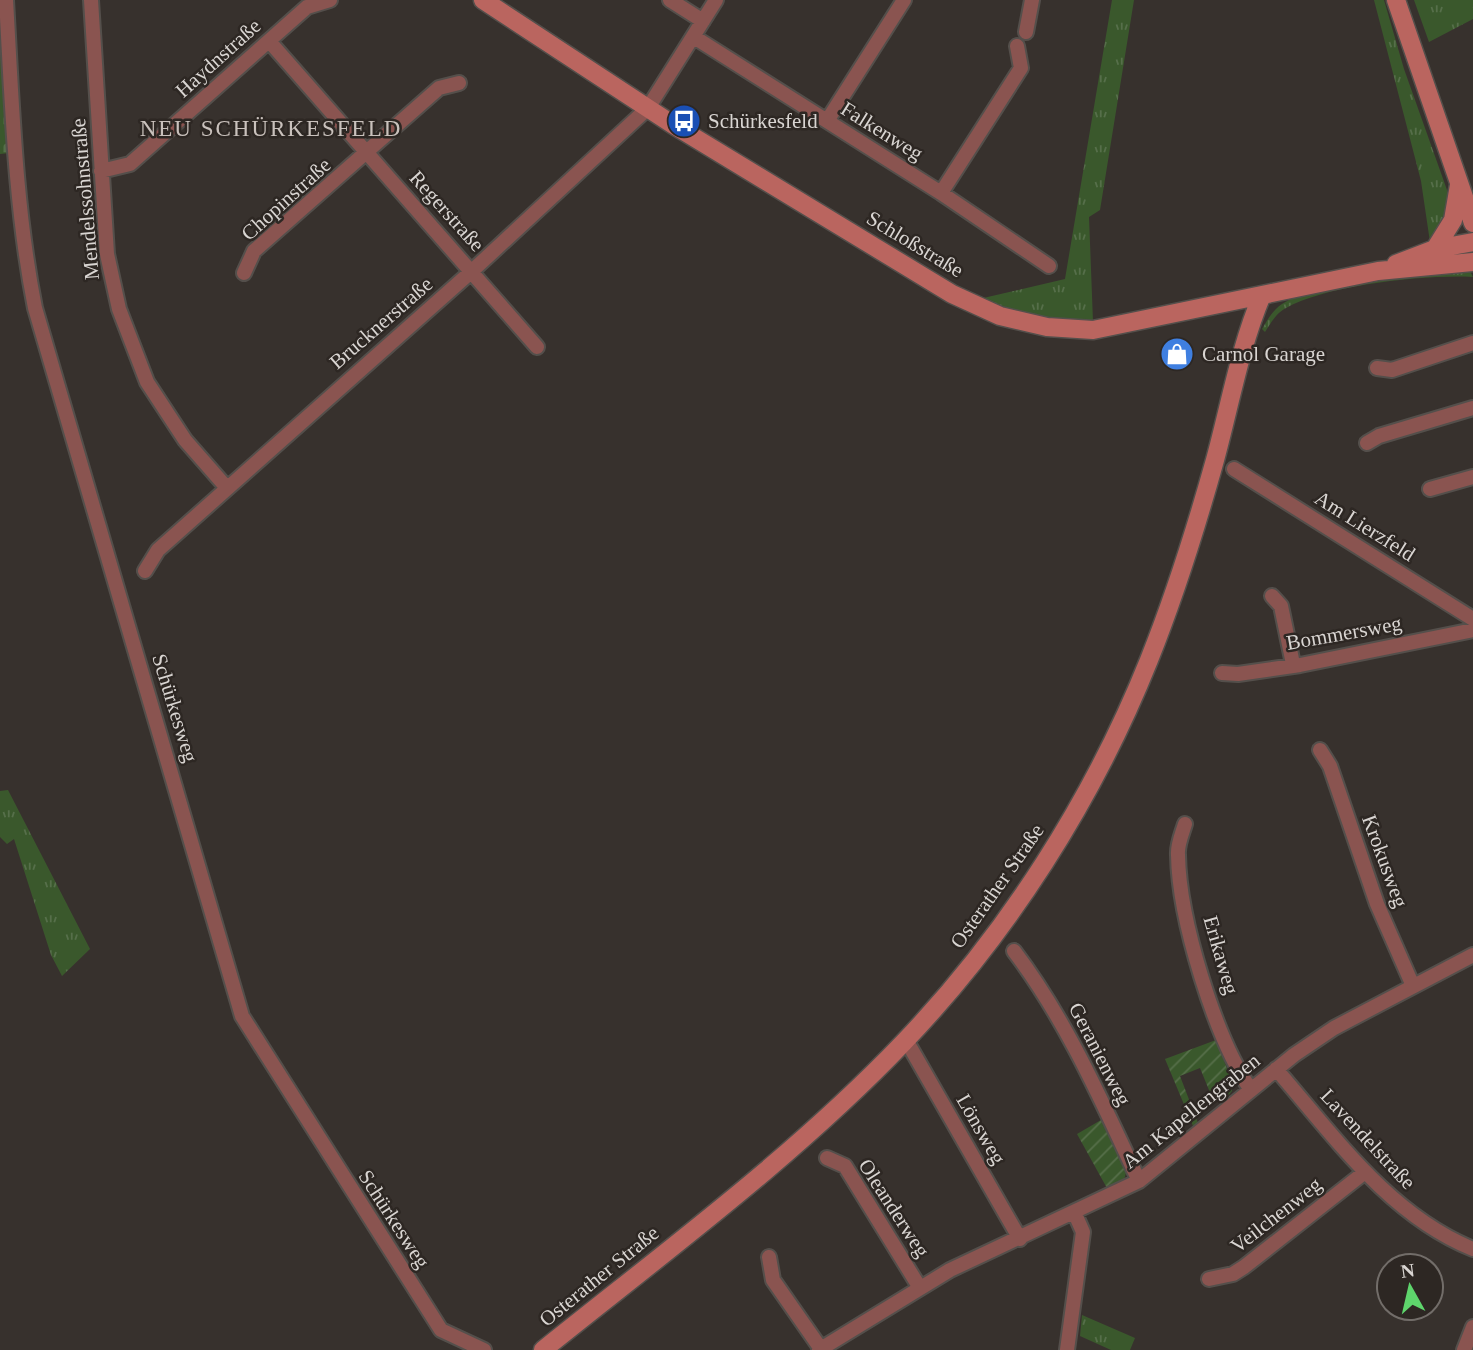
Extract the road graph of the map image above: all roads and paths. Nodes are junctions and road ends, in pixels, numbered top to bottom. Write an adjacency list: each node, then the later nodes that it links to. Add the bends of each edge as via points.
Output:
1 (6, 0): 65 (street, Schürkesweg, via 19,200 35,309 242,1016 441,1330)
2 (91, 0): 19 (street, Mendelssohnstraße)
3 (330, 0): 13 (street, Haydnstraße, via 306,7)
4 (483, 0): 16 (main road, Schloßstraße)
5 (670, 0): 10 (street)
6 (716, 0): 10 (street, Brucknerstraße)
7 (904, 0): 17 (street)
8 (1032, 0): 11 (street)
9 (1396, 0): 20 (main road)
10 (703, 21): 12 (street, Brucknerstraße)
11 (1026, 32)
12 (694, 37): 16 (street, Brucknerstraße); 17 (street, Falkenweg)
13 (269, 41): 18 (street, Regerstraße); 19 (street, Haydnstraße, via 130,164)
14 (1017, 46): 21 (street, via 1021,68)
15 (459, 83): 18 (street, Chopinstraße, via 439,88)
16 (648, 108): 27 (street, Brucknerstraße); 30 (main road, Schloßstraße, via 952,294 1000,316 1047,327 1093,330)
17 (827, 121): 21 (street, Falkenweg)
18 (367, 153): 27 (street, Regerstraße); 29 (street, Chopinstraße, via 254,251)
19 (102, 171): 38 (street, Mendelssohnstraße, via 107,254 129,340 147,382 185,440)
20 (1459, 185): 22 (main road); 24 (main road, via 1453,220)
21 (941, 193): 26 (street, Falkenweg)
22 (1473, 223)
23 (1473, 242): 24 (main road, Schloßstraße)
24 (1435, 249): 28 (main road, Schloßstraße)
25 (1473, 262): 28 (main road, Schloßstraße)
26 (1049, 266)
27 (472, 271): 32 (street, Regerstraße); 38 (street, Brucknerstraße)
28 (1378, 271): 30 (main road, Schloßstraße)
29 (244, 274)
30 (1262, 295): 51 (main road, Osterather Straße, via 1183,568 1149,661 1112,742 1037,873 995,933)
31 (1473, 343): 33 (street, via 1392,370)
32 (537, 347)
33 (1377, 368)
34 (1473, 408): 35 (street)
35 (1367, 443)
36 (1234, 469): 42 (street, Am Lierzfeld)
37 (1473, 477): 39 (street)
38 (227, 488): 40 (street, Brucknerstraße, via 158,550)
39 (1430, 489)
40 (145, 571)
41 (1272, 596): 44 (street, via 1281,607)
42 (1473, 620)
43 (1473, 630): 44 (street, Bommersweg)
44 (1293, 664): 45 (street, Bommersweg)
45 (1222, 673)
46 (1320, 750): 50 (street, Krokusweg)
47 (1185, 824): 53 (street, Erikaweg, via 1177,852 1199,966 1236,1068)
48 (1014, 951): 56 (street, Geranienweg, via 1042,987 1065,1029)
49 (1473, 955): 50 (street, Am Kapellengraben)
50 (1413, 986): 52 (street, Am Kapellengraben, via 1334,1028)
51 (906, 1040): 58 (street, Lönsweg); 66 (main road, Osterather Straße, via 819,1124)
52 (1276, 1069): 53 (street, Am Kapellengraben); 55 (street, Lavendelstraße)
53 (1251, 1090): 56 (street, Am Kapellengraben)
54 (827, 1158): 62 (street, Oleanderweg, via 845,1166)
55 (1365, 1172): 59 (street, Lavendelstraße, via 1406,1211); 61 (street, Veilchenweg, via 1244,1267)
56 (1139, 1181): 57 (street, Am Kapellengraben)
57 (1075, 1214): 58 (street, Am Kapellengraben); 67 (street, via 1083,1232)
58 (1020, 1239): 62 (street, Am Kapellengraben)
59 (1473, 1250)
60 (769, 1257): 64 (street, via 773,1280)
61 (1209, 1279)
62 (920, 1288): 64 (street, Am Kapellengraben)
63 (1473, 1327): 68 (street)
64 (820, 1349)
65 (484, 1350)
66 (543, 1350)
67 (1067, 1350)
68 (1464, 1350)

